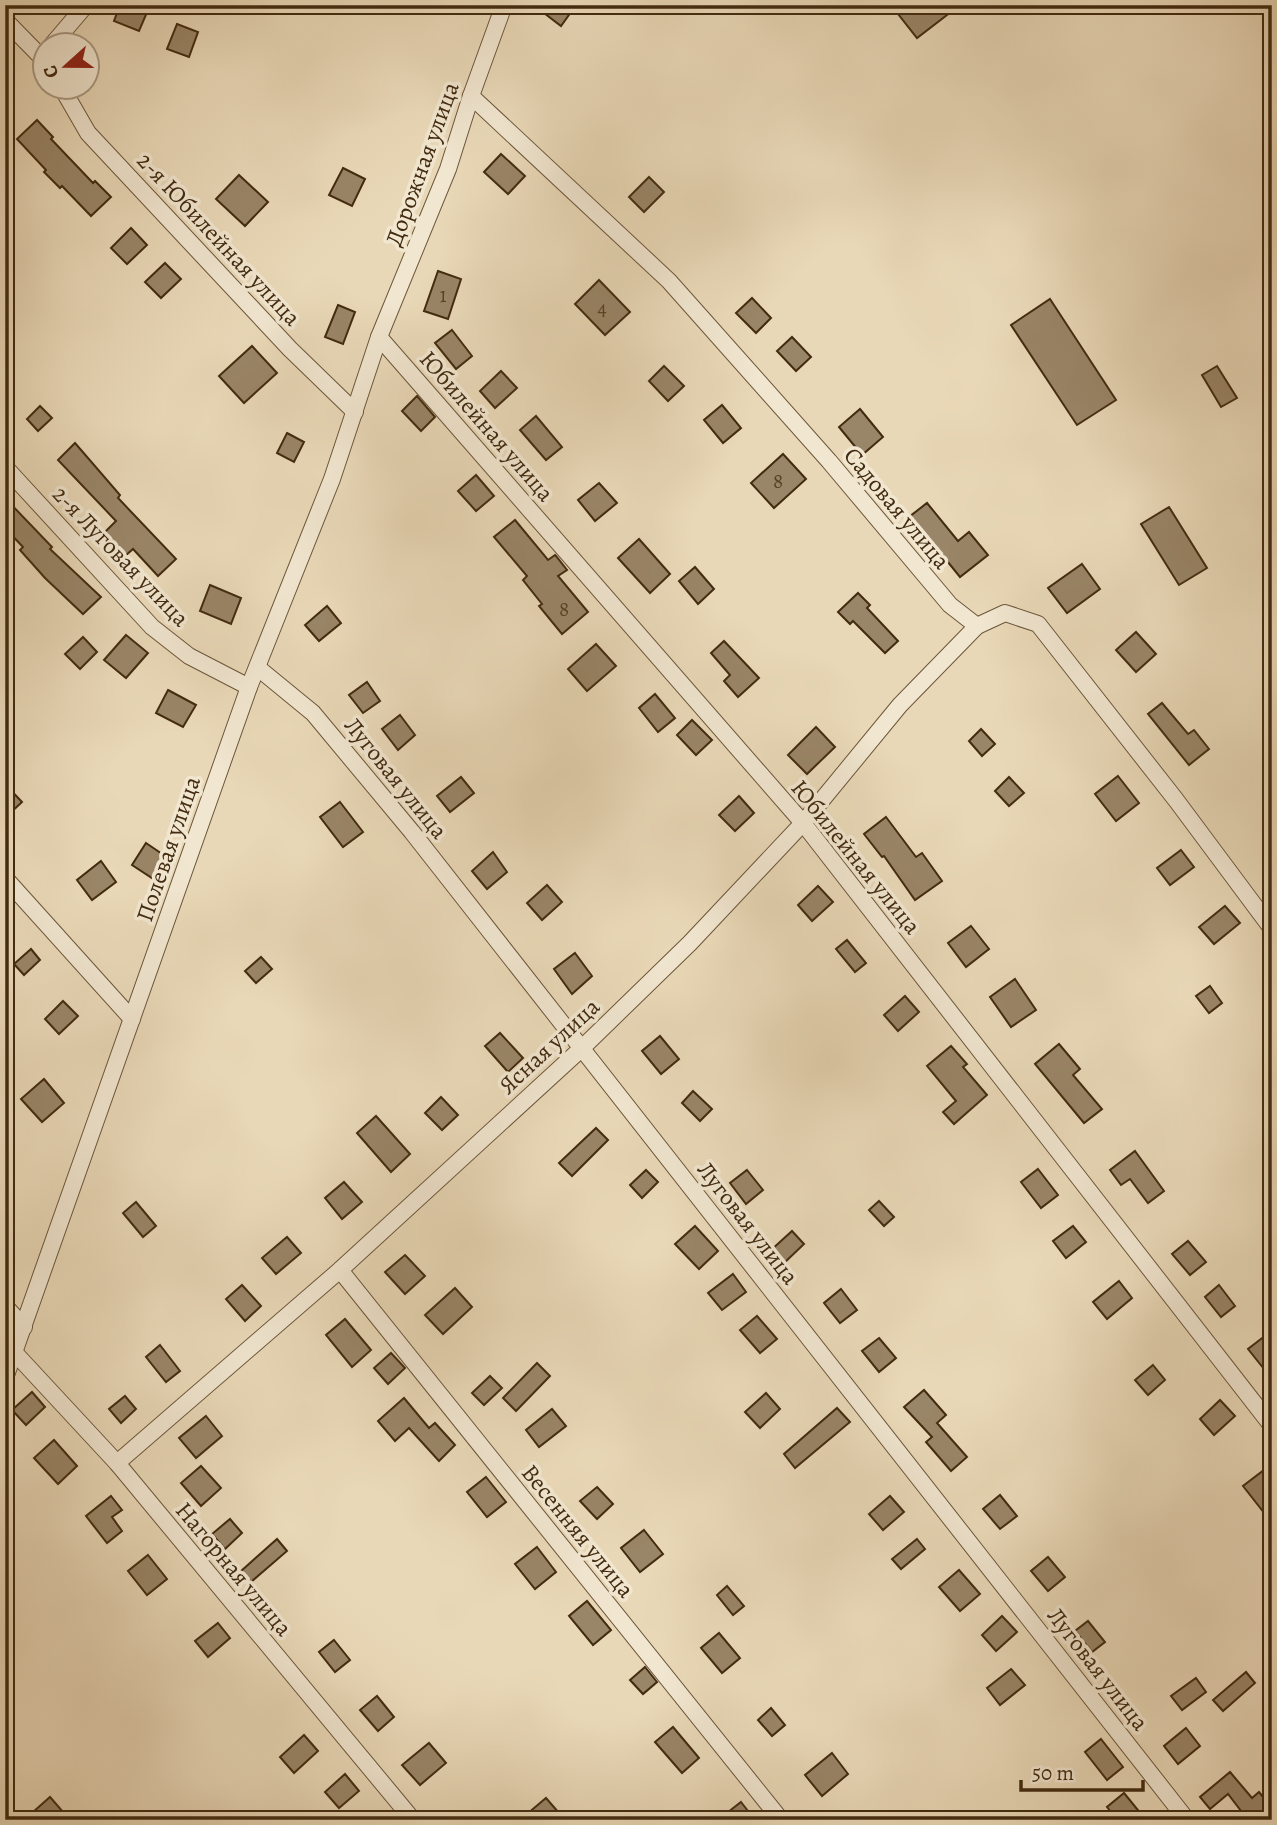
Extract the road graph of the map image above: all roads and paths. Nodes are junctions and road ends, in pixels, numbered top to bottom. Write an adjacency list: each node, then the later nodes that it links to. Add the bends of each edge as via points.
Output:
1 (86, 5): 4 (street)
2 (504, 5): 6 (street, Дорожная улица)
3 (5, 20): 5 (street)
4 (64, 32)
5 (32, 42)
6 (471, 96): 8 (street, Дорожная улица, via 448,169); 11 (street, Садовая улица, via 669,281 950,606)
7 (70, 102): 9 (street, 2-я Юбилейная улица, via 88,133)
8 (379, 337): 9 (street, Полевая улица); 14 (street, Юбилейная улица)
9 (355, 412): 12 (street, Полевая улица)
10 (5, 467): 13 (street, 2-я Луговая улица, via 152,627 189,656)
11 (977, 626): 14 (street, Ясная улица, via 900,705); 16 (street, via 1005,613 1038,624)
12 (258, 668): 13 (street, Полевая улица); 18 (street, Луговая улица, via 313,713)
13 (249, 687): 17 (street, Полевая улица)
14 (803, 823): 18 (street, Ясная улица); 24 (street, Юбилейная улица)
15 (5, 878): 17 (street)
16 (1272, 929)
17 (132, 1019): 21 (street, Полевая улица)
18 (581, 1049): 19 (street, Ясная улица); 28 (street, Луговая улица)
19 (340, 1270): 25 (street, Ясная улица); 27 (street, Весенняя улица)
20 (5, 1306): 21 (street)
21 (24, 1327): 22 (street, Полевая улица)
22 (14, 1352): 23 (street, Полевая улица); 25 (street, Нагорная улица)
23 (5, 1378)
24 (1272, 1426)
25 (117, 1463): 26 (street, Нагорная улица)
26 (413, 1820)
27 (781, 1820)
28 (1187, 1820)

